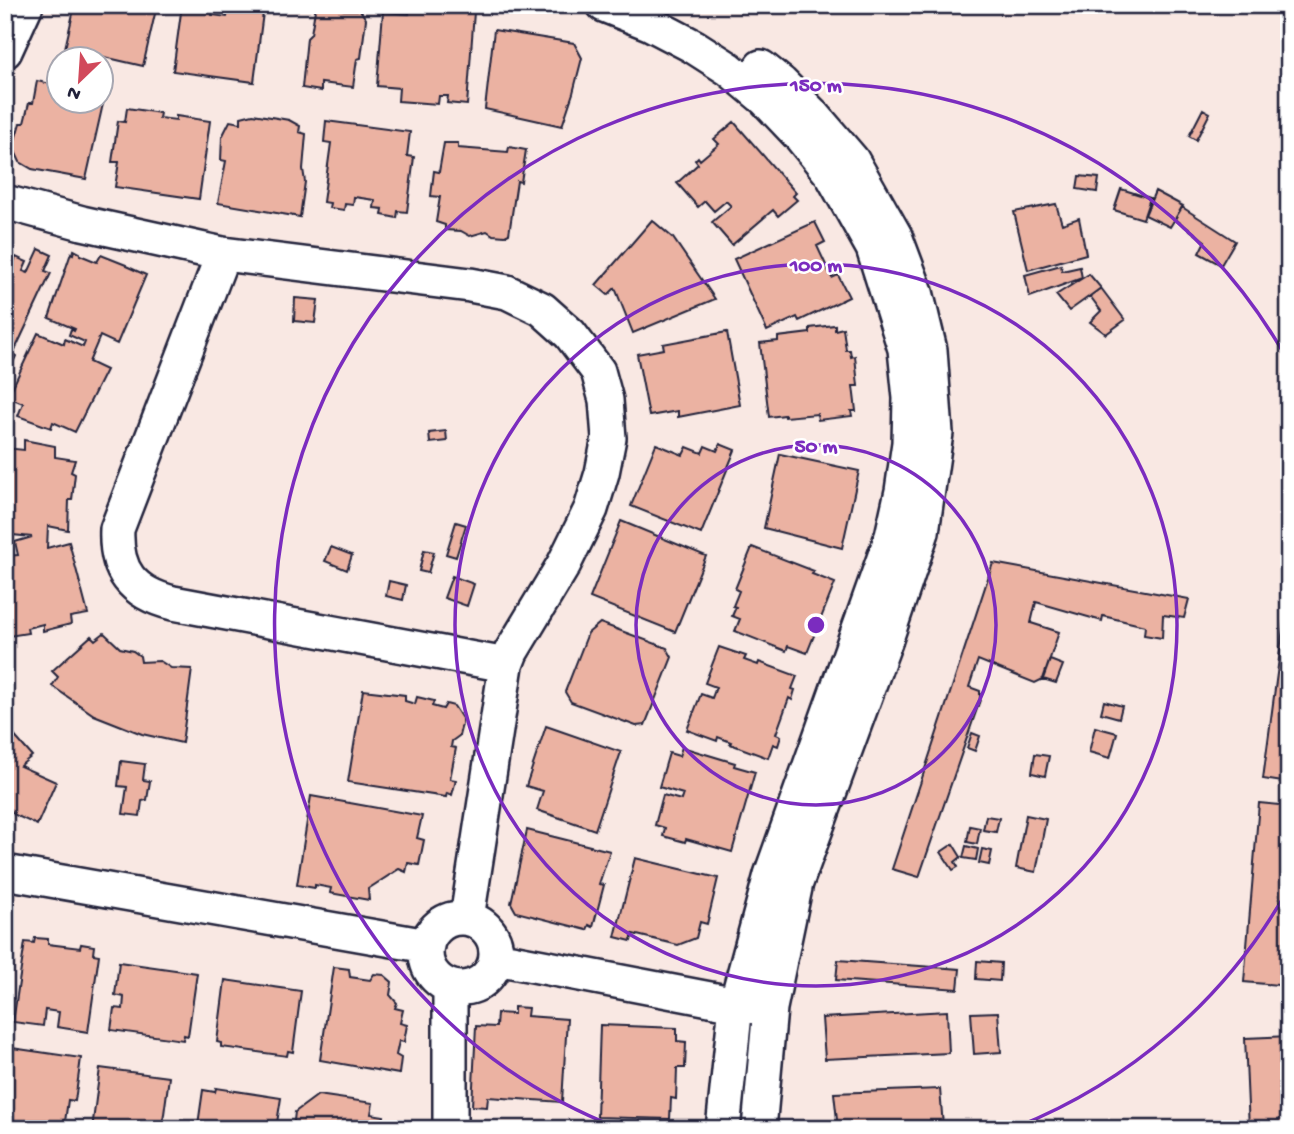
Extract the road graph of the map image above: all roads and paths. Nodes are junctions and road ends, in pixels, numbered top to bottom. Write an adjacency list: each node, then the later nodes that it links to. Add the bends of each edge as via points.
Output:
1 (26, 5): 4 (street)
2 (604, 5): 13 (street, via 649,23 729,69 801,137 832,175 873,248 905,349 909,443 892,536 772,876)
3 (665, 5): 14 (street, via 742,51 781,83 852,160 895,236 916,292 930,350 936,433 922,532 796,883)
4 (5, 51)
5 (5, 202): 6 (street)
6 (223, 254): 7 (street, via 507,292 542,309 570,334 598,372 609,438 603,473 564,564); 7 (street, via 117,529 120,563 129,578 156,599)
7 (506, 665): 9 (street)
8 (5, 872): 10 (street)
9 (467, 918): 10 (street, via 437,927); 11 (street, via 493,937)
10 (427, 946): 12 (street, via 429,966)
11 (496, 958): 12 (street, via 479,983); 13 (street)
12 (450, 986): 15 (street)
13 (736, 1004): 14 (street); 16 (street)
14 (770, 1008): 17 (street)
15 (450, 1129)
16 (723, 1129)
17 (759, 1129)

